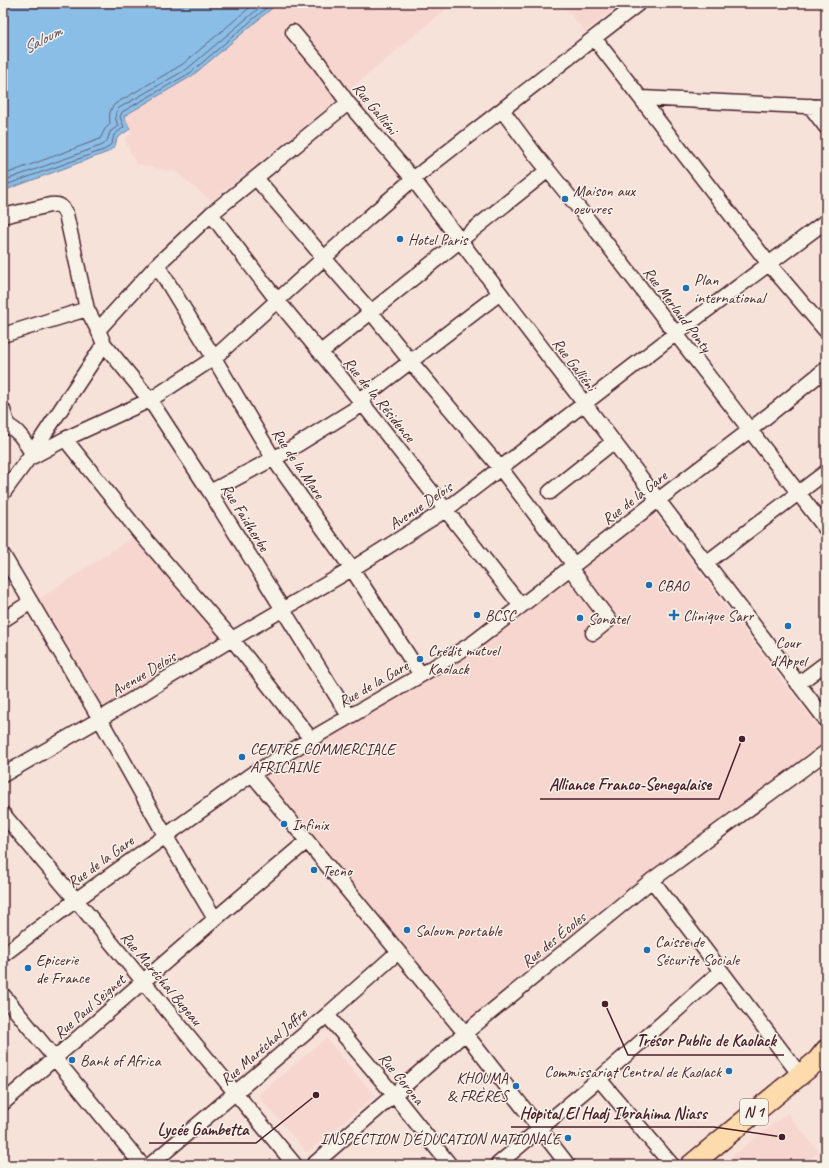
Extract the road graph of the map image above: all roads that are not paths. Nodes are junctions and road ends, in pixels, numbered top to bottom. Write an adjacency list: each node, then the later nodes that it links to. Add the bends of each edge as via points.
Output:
1 (639, 3): 3 (street)
2 (293, 32): 5 (street, Rue Galliéni)
3 (594, 38): 4 (street); 8 (street)
4 (641, 98): 6 (street); 19 (street)
5 (348, 103): 11 (street); 12 (street, Rue Galliéni)
6 (810, 106): 7 (street); 9 (street)
7 (826, 107)
8 (502, 110): 10 (street, Rue Merlaud Ponty); 12 (street)
9 (826, 127)
10 (548, 170): 16 (street); 26 (street, Rue Merlaud Ponty)
11 (256, 178): 13 (street); 17 (street)
12 (413, 179): 16 (street, Rue Galliéni); 17 (street)
13 (211, 214): 18 (street); 21 (street, Rue de la Résidence)
14 (3, 216): 22 (street, Rue Faidherbe, via 50,205 62,206 66,214)
15 (826, 221): 19 (street, Avenue Delois)
16 (460, 240): 20 (street, Rue Galliéni); 23 (street)
17 (324, 258): 21 (street); 23 (street)
18 (157, 264): 24 (street); 30 (street, Rue de la Mare)
19 (769, 264): 25 (street); 26 (street, Avenue Delois)
20 (500, 293): 31 (street); 35 (street, Rue Galliéni)
21 (277, 300): 29 (street, Rue de la Résidence); 30 (street)
22 (87, 309): 24 (street, Rue Faidherbe); 27 (street)
23 (371, 312): 29 (street); 31 (street)
24 (98, 330): 28 (street, Rue Faidherbe)
25 (826, 331)
26 (675, 334): 35 (street, Avenue Delois); 38 (street, Rue Merlaud Ponty)
27 (3, 335)
28 (104, 344): 33 (street, Rue Faidherbe); 41 (street)
29 (321, 352): 34 (street, Rue de la Résidence)
30 (214, 358): 33 (street); 42 (street, Rue de la Mare)
31 (411, 362): 34 (street); 43 (street)
32 (826, 370): 38 (street, Rue de la Gare)
33 (150, 400): 39 (street); 45 (street, Rue Faidherbe)
34 (362, 402): 42 (street); 50 (street, Rue de la Résidence)
35 (585, 404): 40 (street, Rue Galliéni); 43 (street, Avenue Delois)
36 (3, 410): 37 (street)
37 (6, 427): 41 (street, via 14,428 18,432)
38 (750, 430): 48 (street, Rue Merlaud Ponty); 49 (street, Rue de la Gare)
39 (65, 439): 41 (street); 62 (street, via 139,532)
40 (613, 442): 46 (street); 49 (street, Rue Galliéni)
41 (30, 456): 47 (street)
42 (273, 458): 45 (street); 55 (street, Rue de la Mare)
43 (501, 469): 50 (street, Avenue Delois); 54 (street)
44 (826, 472): 48 (street)
45 (210, 492): 59 (street, Rue Faidherbe)
46 (550, 492)
47 (3, 493)
48 (799, 494): 51 (street, Rue Merlaud Ponty); 53 (street)
49 (658, 500): 53 (street, Rue Galliéni); 54 (street, Rue de la Gare)
50 (447, 510): 55 (street, Avenue Delois); 58 (street, Rue de la Résidence)
51 (826, 529)
52 (3, 555): 56 (street)
53 (706, 563): 65 (street, Rue Galliéni)
54 (572, 566): 58 (street, Rue de la Gare); 61 (street, via 609,620)
55 (352, 569): 59 (street, Avenue Delois); 64 (street, Rue de la Mare)
56 (8, 573): 57 (street)
57 (31, 602): 60 (street); 67 (street)
58 (521, 606): 64 (street, Rue de la Gare, via 473,643)
59 (283, 610): 62 (street, Avenue Delois); 66 (street, Rue Faidherbe)
60 (3, 620)
61 (593, 633)
62 (232, 639): 67 (street, Avenue Delois); 69 (street)
63 (826, 663): 65 (street)
64 (421, 675): 66 (street, Rue de la Gare)
65 (798, 684): 68 (street, Rue Galliéni)
66 (349, 716): 69 (street, Rue de la Gare)
67 (100, 719): 72 (street, Avenue Delois); 74 (street)
68 (826, 720)
69 (311, 739): 71 (street, Rue de la Gare)
70 (826, 752): 76 (street, Rue des Écoles)
71 (252, 774): 74 (street, Rue de la Gare); 75 (street)
72 (3, 775)
73 (3, 814): 77 (street, Rue Maréchal Bugeau)
74 (165, 836): 77 (street, Rue de la Gare); 78 (street)
75 (307, 841): 78 (street, Rue Paul Seignet); 79 (street)
76 (652, 880): 81 (street); 85 (street, Rue des Écoles)
77 (76, 900): 80 (street, Rue de la Gare); 82 (street, Rue Maréchal Bugeau)
78 (215, 919): 82 (street, Rue Paul Seignet)
79 (398, 952): 84 (street, Rue Maréchal Joffre); 85 (street)
80 (3, 955)
81 (721, 971): 88 (street); 89 (street)
82 (143, 982): 87 (street, Rue Paul Seignet); 90 (street, Rue Maréchal Bugeau)
83 (3, 995): 87 (street)
84 (327, 1014): 90 (street, Rue Maréchal Joffre); 91 (street, Rue Corona)
85 (465, 1033): 91 (street, Rue des Écoles); 93 (street)
86 (823, 1056): 88 (highway, N 1)
87 (54, 1059): 92 (street, Rue Paul Seignet); 94 (street)
88 (800, 1075): 102 (highway, N 1)
89 (599, 1079): 93 (street); 101 (street)
90 (235, 1093): 95 (street, Rue Maréchal Joffre); 96 (street, Rue Maréchal Bugeau)
91 (394, 1095): 97 (street, Rue des Écoles); 98 (street, Rue Corona)
92 (3, 1103)
93 (540, 1129): 99 (street); 100 (street)
94 (142, 1165)
95 (150, 1165)
96 (295, 1165)
97 (313, 1165)
98 (450, 1165)
99 (497, 1165)
100 (568, 1165)
101 (672, 1165)
102 (690, 1165)

